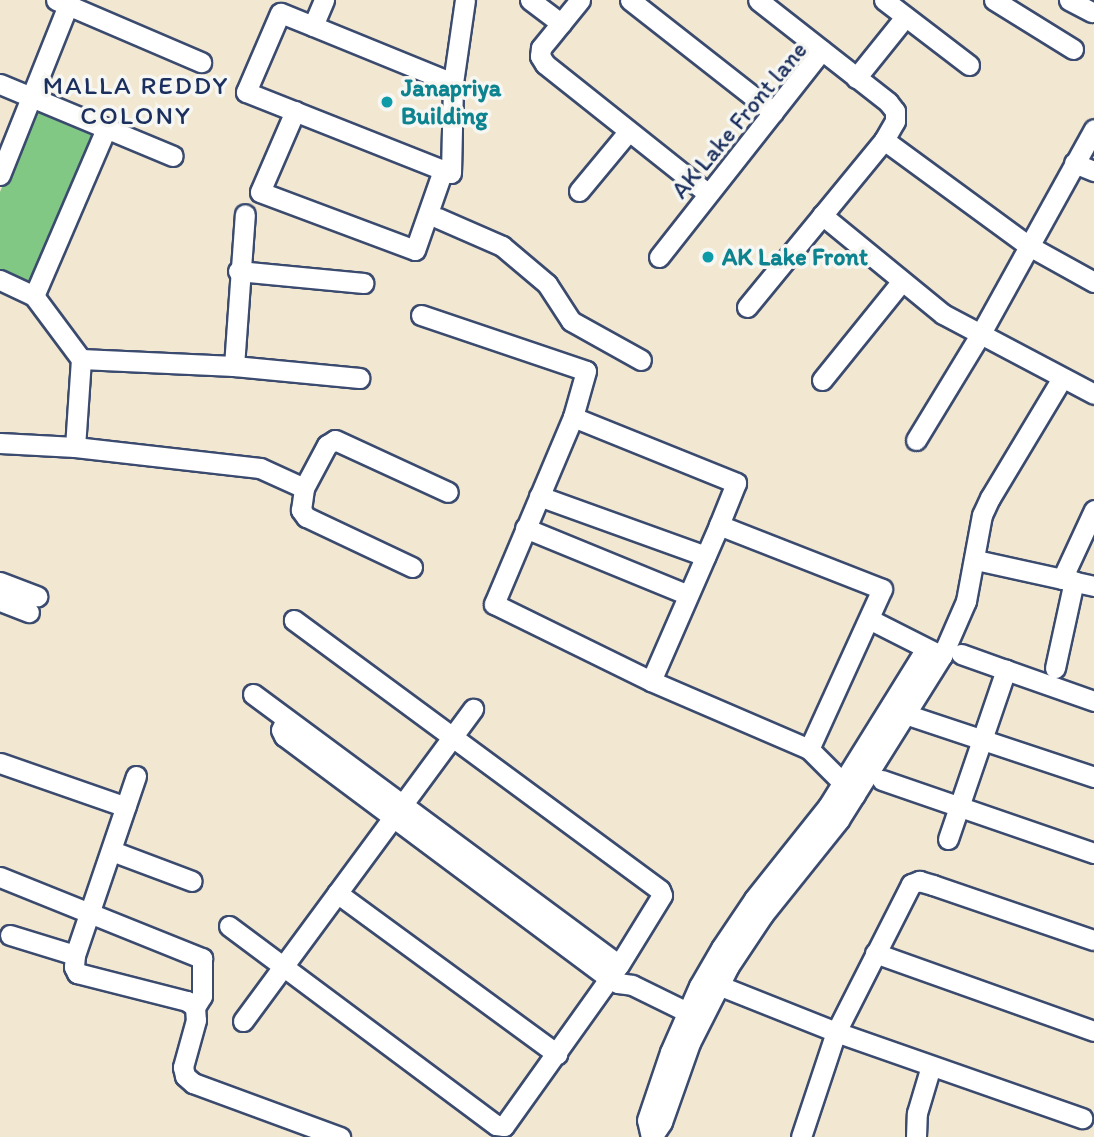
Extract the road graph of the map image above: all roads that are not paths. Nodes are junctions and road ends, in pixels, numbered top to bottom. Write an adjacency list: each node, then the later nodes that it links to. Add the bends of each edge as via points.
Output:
1 (324, 0): 14 (street)
2 (465, 0): 20 (street)
3 (530, 0): 13 (street)
4 (580, 0): 13 (street)
5 (630, 0): 24 (street)
6 (758, 0): 16 (street)
7 (884, 0): 12 (street)
8 (994, 0): 15 (street)
9 (1069, 0): 11 (street)
10 (62, 2): 17 (street); 22 (street)
11 (1092, 12)
12 (905, 17): 18 (street); 19 (street)
13 (561, 23): 27 (street, via 540,56)
14 (313, 26): 20 (street); 23 (street, via 280,13 246,92)
15 (1073, 48)
16 (822, 50): 19 (street, AK Lake Front lane); 24 (street, AK Lake Front lane)
17 (201, 62)
18 (969, 65)
19 (856, 78): 28 (street, AK Lake Front lane, via 895,111 895,121)
20 (453, 83): 31 (street, via 452,173)
21 (0, 84): 22 (street)
22 (32, 98): 25 (street); 33 (street)
23 (295, 111): 31 (street); 31 (street, via 260,192 415,250)
24 (773, 112): 35 (street, AK Lake Front lane)
25 (106, 129): 29 (street); 46 (street)
26 (1094, 130): 30 (street)
27 (628, 132): 34 (street); 35 (street)
28 (884, 140): 37 (street); 39 (street)
29 (173, 156)
30 (1074, 163): 32 (street); 39 (street)
31 (443, 170)
32 (1094, 171)
33 (0, 175)
34 (579, 191)
35 (707, 193): 40 (street, AK Lake Front lane)
36 (245, 214): 41 (street)
37 (822, 215): 43 (street); 47 (street)
38 (438, 218): 51 (street, via 502,246 547,284 572,321)
39 (1029, 246): 44 (street); 49 (street)
40 (659, 257)
41 (238, 271): 45 (street); 52 (street)
42 (0, 280): 46 (street)
43 (902, 281): 49 (street, via 943,314); 55 (street)
44 (1094, 282)
45 (363, 283)
46 (38, 301): 50 (street)
47 (747, 307)
48 (421, 315): 57 (street, via 586,371)
49 (981, 333): 54 (street); 58 (street)
50 (81, 359): 52 (street); 60 (street)
51 (641, 360)
52 (233, 366): 53 (street)
53 (359, 378)
54 (1062, 378): 56 (street); 68 (street, via 990,498 980,525)
55 (822, 380)
56 (1094, 394)
57 (573, 417): 63 (street); 65 (street, via 736,483)
58 (916, 440)
59 (0, 443): 60 (street)
60 (75, 447): 61 (street, via 260,468)
61 (304, 488): 62 (street, via 327,445 335,440); 69 (street, via 301,510 306,517)
62 (448, 492)
63 (539, 496): 66 (street); 67 (street)
64 (1094, 510): 70 (street)
65 (719, 525): 67 (street); 75 (street, via 882,589)
66 (525, 528): 73 (street); 80 (street, via 494,604)
67 (706, 556): 73 (street)
68 (976, 560): 70 (street); 77 (street)
69 (412, 567)
70 (1068, 580): 72 (street); 78 (street)
71 (0, 582): 74 (street, via 33,604)
72 (1094, 586)
73 (688, 595): 80 (street)
74 (0, 601)
75 (869, 619): 77 (street); 87 (street)
76 (294, 620): 85 (street)
77 (952, 655): 79 (street); 84 (street); 92 (street, via 922,655)
78 (1055, 668)
79 (1006, 670): 82 (street); 86 (street)
80 (651, 681): 87 (street)
81 (253, 694): 95 (street)
82 (1094, 701)
83 (473, 709): 85 (street)
84 (908, 715): 86 (street); 92 (street)
85 (452, 737): 95 (street); 109 (street, via 660,890 660,902)
86 (982, 739): 90 (street); 94 (street)
87 (809, 749): 92 (street)
88 (0, 763): 93 (street)
89 (136, 776): 93 (street)
90 (1094, 777)
91 (882, 780): 94 (street)
92 (849, 789): 110 (street, via 748,907)
93 (126, 807): 97 (street)
94 (959, 807): 96 (street); 98 (street)
95 (397, 811): 101 (street); 109 (street)
96 (948, 839)
97 (112, 850): 100 (street); 102 (street)
98 (1094, 853)
99 (0, 877): 102 (street)
100 (192, 881)
101 (337, 893): 108 (street); 116 (street)
102 (90, 915): 107 (street); 111 (street, via 202,958 202,996)
103 (229, 926): 108 (street)
104 (10, 935): 107 (street)
105 (1094, 940): 106 (street, via 919,881 905,890)
106 (874, 953): 114 (street); 115 (street)
107 (75, 955): 111 (street, via 77,973 187,1001)
108 (282, 966): 113 (street); 116 (street, via 496,1125 511,1121)
109 (615, 969): 112 (street, via 632,985); 116 (street)
110 (711, 982): 112 (street); 115 (street); 121 (street, via 663,1122)
111 (195, 1007): 119 (street, via 185,1076)
112 (687, 1012): 121 (street, via 651,1108)
113 (243, 1021)
114 (1094, 1031)
115 (836, 1032): 117 (street); 122 (street)
116 (556, 1054)
117 (931, 1066): 118 (street); 123 (street, via 917,1113)
118 (1082, 1118)
119 (310, 1132): 120 (street)
120 (340, 1137)
121 (652, 1137)
122 (801, 1137)
123 (916, 1137)

